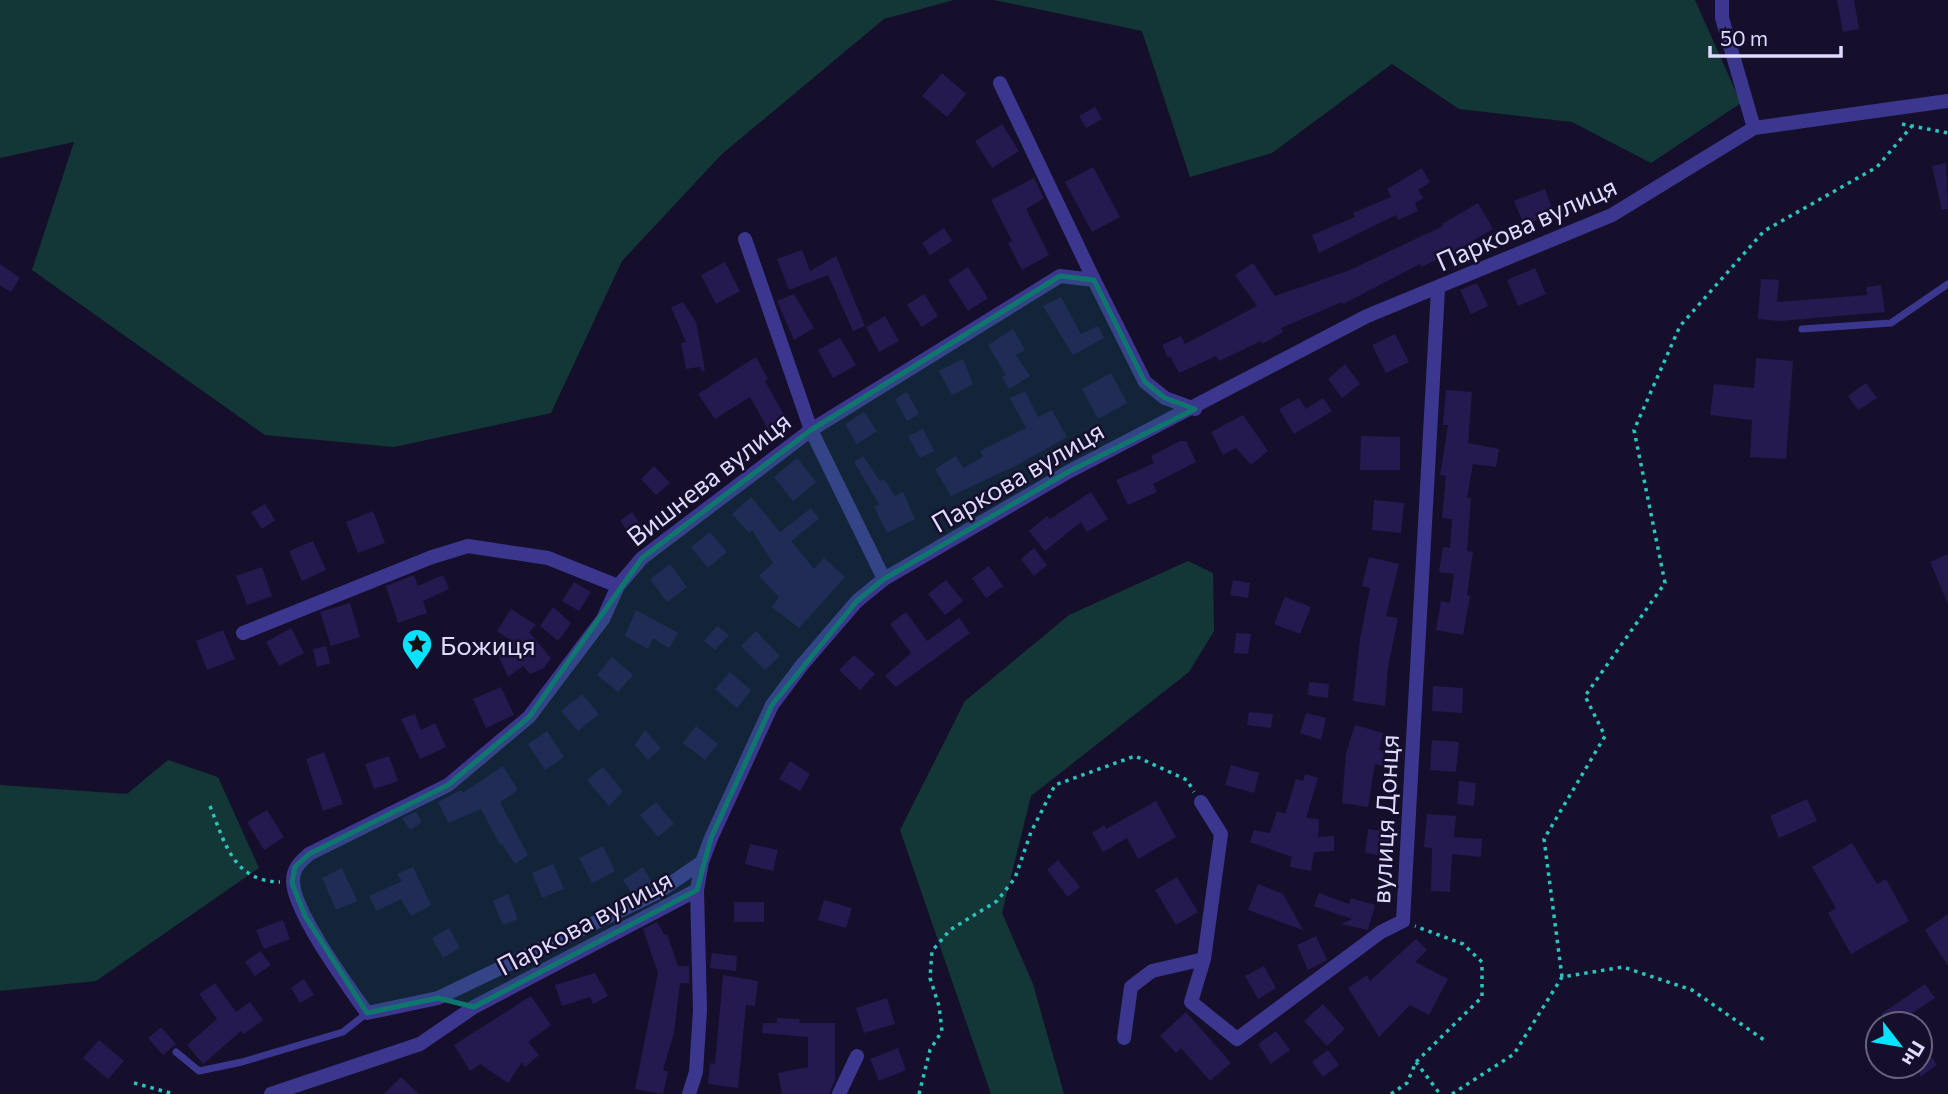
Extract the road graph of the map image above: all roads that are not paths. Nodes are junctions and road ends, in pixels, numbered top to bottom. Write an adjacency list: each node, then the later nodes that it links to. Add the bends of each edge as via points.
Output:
1 (1722, 0): 4 (street, via 1722,18)
2 (1000, 83): 6 (street)
3 (1948, 101): 4 (street, Паркова вулиця)
4 (1754, 128): 8 (street, Паркова вулиця, via 1612,215)
5 (745, 239): 11 (street)
6 (1094, 280): 10 (street, via 1145,382 1165,398); 11 (street, Вишнева вулиця, via 1060,276)
7 (1948, 284): 9 (lane, via 1891,323)
8 (1438, 289): 10 (street, Паркова вулиця, via 1367,316); 18 (street, вулиця Донця, via 1403,922 1381,932 1237,1039 1191,1002)
9 (1802, 329)
10 (1195, 408): 12 (street, Паркова вулиця, via 1068,472)
11 (810, 430): 12 (street); 13 (street, Вишнева вулиця, via 642,558)
12 (884, 579): 16 (street, Паркова вулиця, via 857,601 772,705)
13 (618, 586): 14 (street, via 548,558 468,546); 21 (street, Вишнева вулиця, via 603,619 529,717 448,785 309,854 295,867 292,883 305,916)
14 (243, 633)
15 (1201, 803): 18 (street, вулиця Донця, via 1221,834)
16 (702, 862): 17 (street, Паркова вулиця); 19 (street, via 657,893)
17 (697, 890): 20 (street, Паркова вулиця); 26 (street, via 700,1010 696,1072)
18 (1203, 959): 22 (street, via 1152,971 1130,987)
19 (438, 998): 20 (street); 21 (street)
20 (474, 1007): 25 (street, Паркова вулиця, via 420,1044)
21 (367, 1013): 23 (lane, via 343,1032 199,1071)
22 (1124, 1038)
23 (176, 1052)
24 (857, 1056): 27 (street)
25 (271, 1094)
26 (689, 1094)
27 (839, 1094)

